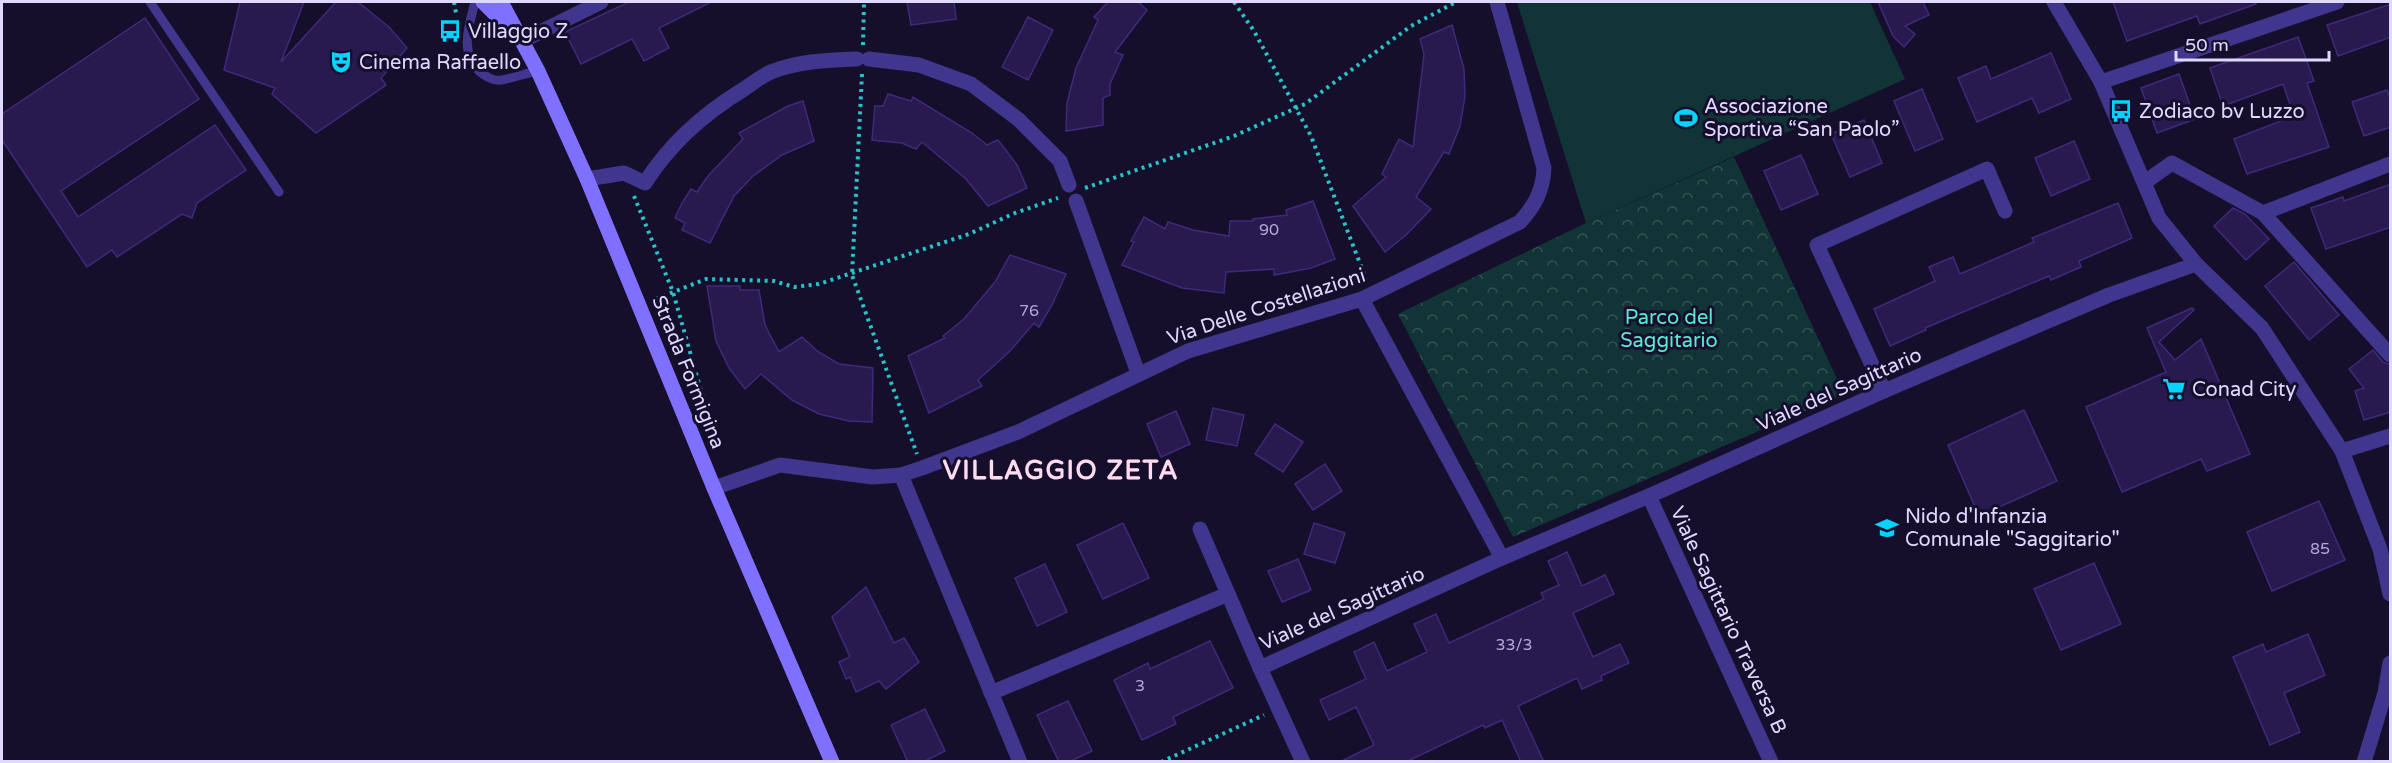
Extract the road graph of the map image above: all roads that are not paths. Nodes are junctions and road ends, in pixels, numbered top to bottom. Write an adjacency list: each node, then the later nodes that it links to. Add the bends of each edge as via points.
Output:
1 (150, 2): 16 (lane)
2 (475, 2): 10 (lane, via 468,55 477,69 488,78 500,80)
3 (483, 2): 9 (street)
4 (501, 2): 9 (street, Strada Formigina)
5 (601, 2): 9 (street)
6 (1497, 2): 21 (street, Via Delle Costellazioni, via 1539,147 1544,185 1535,205 1520,222)
7 (2054, 2): 11 (street)
8 (2337, 2): 11 (street)
9 (522, 41): 10 (street, Strada Formigina)
10 (538, 70): 13 (street, Strada Formigina)
11 (2101, 82): 14 (street)
12 (2391, 164): 19 (street)
13 (587, 179): 15 (street, via 624,173 645,183 663,154 688,129 771,72 816,61 863,58 919,65 971,84 1018,119 1060,160); 28 (street, Strada Formigina)
14 (2145, 182): 19 (street, via 2172,163); 20 (street, via 2159,218)
15 (1070, 184)
16 (279, 192)
17 (1076, 201): 23 (street)
18 (2006, 212): 24 (street, via 1987,169 1817,245)
19 (2263, 213): 22 (street)
20 (2196, 264): 24 (street, Viale del Sagittario, via 2109,295); 26 (street, via 2262,328)
21 (1367, 297): 23 (street, Via Delle Costellazioni, via 1188,351); 31 (street)
22 (2391, 355)
23 (1138, 373): 27 (street, Via Delle Costellazioni, via 1018,432)
24 (1884, 391): 29 (street, Viale del Sagittario)
25 (2391, 436): 26 (street)
26 (2342, 451): 33 (street, via 2380,549)
27 (901, 475): 28 (street, Via Delle Costellazioni, via 854,476 780,465); 36 (street)
28 (714, 488): 37 (street, Strada Formigina)
29 (1649, 496): 31 (street, Viale del Sagittario); 40 (street, Viale Sagittario Traversa B)
30 (1200, 529): 32 (street)
31 (1502, 558): 35 (street, Viale del Sagittario)
32 (1228, 594): 35 (street); 36 (street)
33 (2391, 594)
34 (2391, 663): 41 (street)
35 (1260, 668): 39 (street, Viale del Sagittario)
36 (991, 693): 38 (street)
37 (832, 762)
38 (1020, 762)
39 (1303, 762)
40 (1771, 762)
41 (2364, 762)

